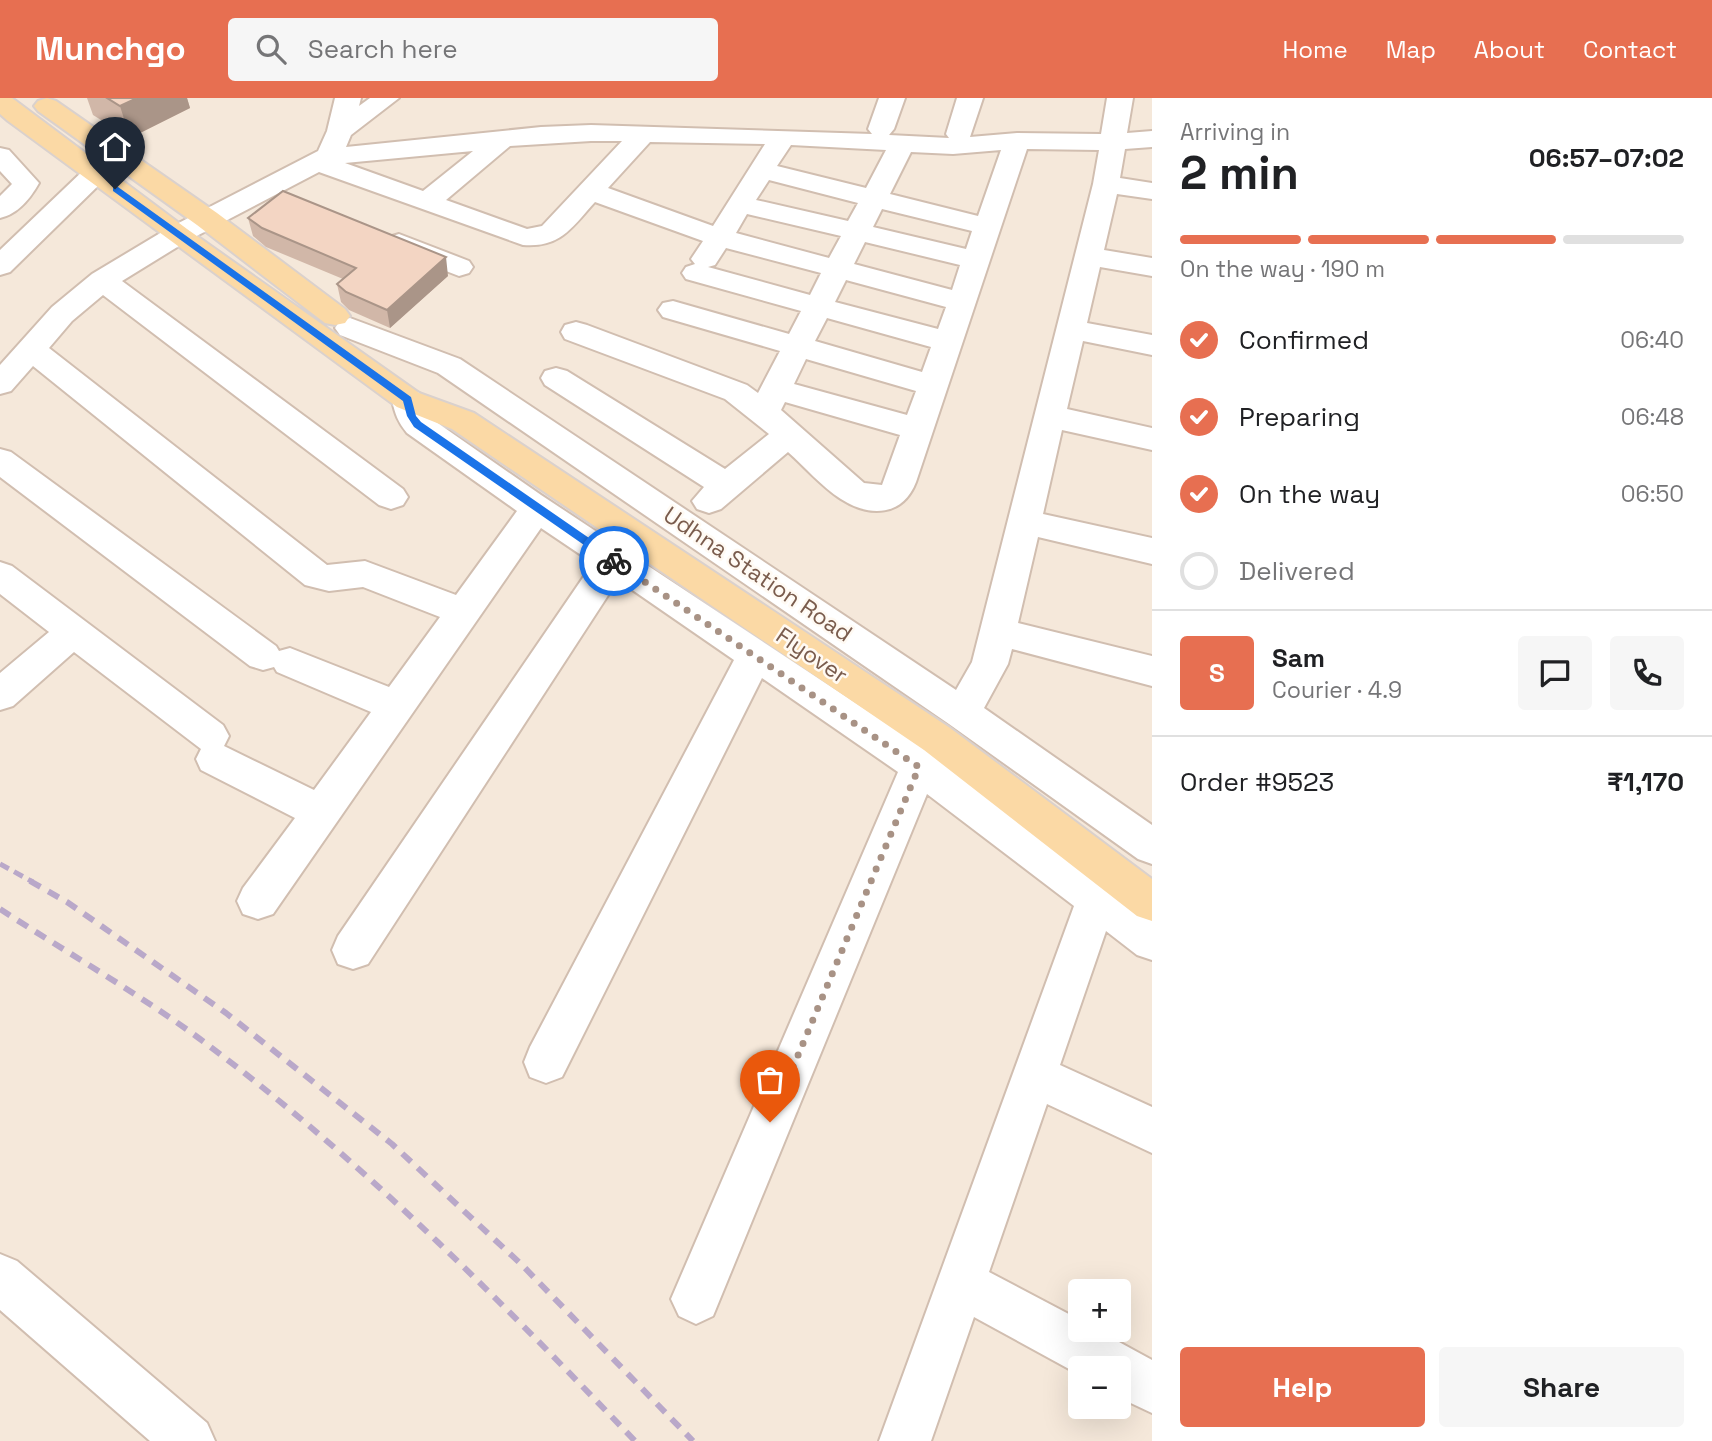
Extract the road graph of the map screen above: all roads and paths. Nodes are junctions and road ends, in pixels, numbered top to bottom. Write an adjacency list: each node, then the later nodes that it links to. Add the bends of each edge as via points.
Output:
1 (38, 98): 29 (main road)
2 (348, 98): 8 (street)
3 (386, 98): 8 (street)
4 (892, 98): 12 (street)
5 (970, 98): 10 (street)
6 (1119, 98): 16 (street)
7 (0, 100): 21 (main road)
8 (340, 131): 19 (street)
9 (644, 133): 11 (street); 13 (street); 23 (street)
10 (960, 134): 12 (street); 15 (street)
11 (783, 137): 12 (street); 20 (street)
12 (892, 137): 15 (street, via 953,146); 17 (street, via 677,120 562,122 410,135); 25 (street)
13 (503, 139): 17 (street); 26 (street)
14 (1152, 139): 16 (street)
15 (1017, 141): 16 (street); 30 (street)
16 (1114, 142): 22 (street)
17 (383, 150): 19 (street)
18 (0, 156): 28 (street, via 26,183)
19 (323, 159): 26 (street); 29 (street, via 280,195)
20 (760, 170): 25 (street); 27 (street)
21 (95, 174): 33 (main road); 37 (street)
22 (1106, 184): 24 (street); 35 (street)
23 (590, 191): 26 (street, via 552,232 533,239); 34 (street)
24 (1152, 191)
25 (873, 197): 30 (street); 32 (street)
26 (427, 202)
27 (739, 204): 32 (street); 34 (street)
28 (0, 211)
29 (207, 219): 33 (street); 46 (main road)
30 (989, 227): 36 (street)
31 (370, 231): 38 (street)
32 (856, 232): 36 (street); 40 (street)
33 (177, 235): 42 (street); 57 (main road)
34 (718, 237): 40 (street); 41 (street)
35 (1087, 256): 39 (street); 47 (street)
36 (977, 260): 43 (street)
37 (0, 266)
38 (459, 267)
39 (1152, 267)
40 (836, 269): 43 (street); 44 (street)
41 (696, 273): 44 (street); 45 (street)
42 (102, 280): 52 (street); 66 (street)
43 (963, 302): 49 (street)
44 (818, 306): 49 (street); 51 (street)
45 (673, 310): 51 (street); 53 (street)
46 (350, 328): 60 (main road, via 434,386); 69 (street, Udhna Station Road, via 449,366)
47 (1070, 329): 50 (street); 59 (street)
48 (576, 332): 53 (street)
49 (949, 342): 56 (street)
50 (1152, 345)
51 (797, 347): 56 (street); 58 (street)
52 (31, 349): 55 (street); 73 (street, via 317,576 338,579 365,574)
53 (643, 357): 58 (street)
54 (556, 378): 65 (street)
55 (0, 384)
56 (934, 386): 61 (street)
57 (408, 400): 60 (main road); 67 (street, via 418,425)
58 (770, 401): 61 (street); 62 (street)
59 (1049, 416): 63 (street); 68 (street)
60 (473, 428): 86 (main road, Flyover, via 937,739)
61 (919, 429): 62 (street, via 896,492 877,500 852,491)
62 (788, 435): 65 (street)
63 (1152, 439)
64 (0, 460): 79 (street, via 277,659)
65 (727, 486): 69 (street)
66 (391, 497)
67 (537, 508): 71 (street); 73 (street)
68 (1024, 522): 70 (street); 75 (street)
69 (682, 523): 80 (street, Udhna Station Road)
70 (1152, 551)
71 (613, 560): 76 (street); 88 (street)
72 (0, 575): 74 (street)
73 (463, 612): 79 (street)
74 (73, 632): 78 (street); 82 (street, via 212,747)
75 (998, 632): 77 (street); 80 (street, via 990,664)
76 (755, 655): 81 (street); 89 (street)
77 (1152, 671)
78 (1, 691)
79 (397, 706): 82 (street)
80 (961, 713): 83 (street, Udhna Station Road)
81 (919, 767): 85 (street); 94 (street)
82 (321, 812): 84 (street)
83 (1152, 847)
84 (258, 901)
85 (1096, 901): 87 (street); 90 (street)
86 (1152, 902)
87 (1152, 941)
88 (354, 950)
89 (546, 1062)
90 (1035, 1076): 91 (street); 93 (street)
91 (1152, 1130)
92 (0, 1278): 98 (street)
93 (961, 1283): 95 (street); 99 (street)
94 (696, 1299)
95 (1094, 1356)
96 (1131, 1376): 97 (street)
97 (1152, 1388)
98 (189, 1441)
99 (905, 1441)

